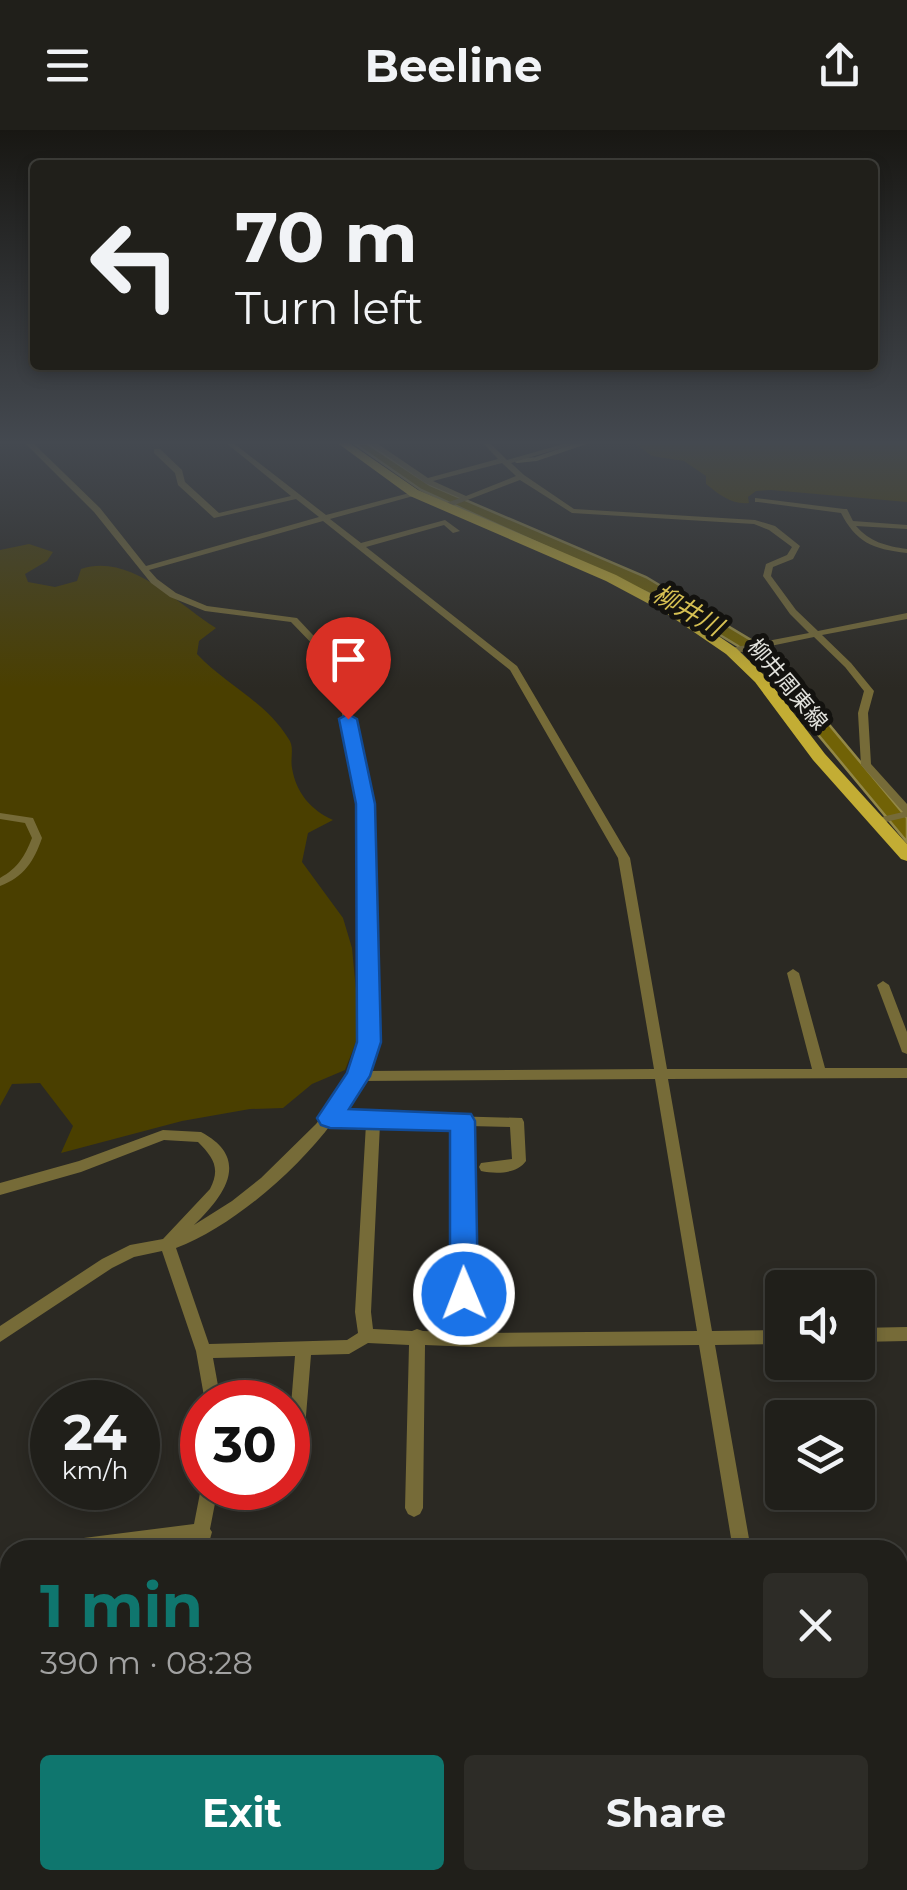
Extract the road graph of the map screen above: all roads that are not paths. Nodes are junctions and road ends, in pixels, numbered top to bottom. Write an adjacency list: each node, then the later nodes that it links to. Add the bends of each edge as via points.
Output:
1 (107, 524): 14 (street)
2 (302, 524): 14 (street)
3 (332, 524): 12 (street)
4 (438, 524): 12 (street)
5 (448, 524): 11 (street)
6 (488, 524): 18 (main road, 柳井周東線, via 611,578)
7 (758, 524): 17 (street, via 792,542 796,550 769,566 767,576)
8 (849, 524): 13 (street, via 874,547)
9 (870, 524): 10 (street)
10 (907, 526)
11 (456, 531)
12 (361, 546): 29 (street, via 521,676 628,871)
13 (907, 550)
14 (147, 568): 30 (street, via 154,582 205,608 294,620 336,671 366,804 369,1042)
15 (902, 617): 16 (street); 17 (street)
16 (907, 629)
17 (813, 632): 18 (street); 19 (street, via 868,691 862,712 866,766)
18 (734, 650): 21 (main road, 柳井周東線)
19 (907, 812): 21 (street)
20 (0, 816): 23 (street, via 29,820 37,838 28,864)
21 (880, 821): 22 (main road, 柳井周東線)
22 (907, 855)
23 (0, 882)
24 (793, 973): 28 (street)
25 (884, 985): 26 (street)
26 (907, 1049)
27 (907, 1072): 28 (street)
28 (820, 1073): 29 (street)
29 (664, 1075): 30 (street); 44 (street)
30 (358, 1076): 31 (street)
31 (330, 1118): 32 (street); 36 (street, via 274,1175 195,1232)
32 (372, 1120): 33 (street); 40 (street)
33 (462, 1121): 34 (street, via 517,1122 519,1161); 43 (street)
34 (486, 1167)
35 (0, 1189): 36 (street, via 163,1135 201,1137 221,1158 222,1178 213,1198)
36 (167, 1244): 38 (street, via 124,1254); 46 (street)
37 (907, 1334): 39 (street)
38 (0, 1335)
39 (875, 1335)
40 (366, 1336): 41 (street); 45 (street, via 348,1347)
41 (417, 1336): 43 (street); 49 (street)
42 (765, 1336): 44 (street)
43 (460, 1337): 44 (street)
44 (708, 1338): 52 (street)
45 (304, 1348): 46 (street); 48 (street)
46 (204, 1351): 47 (street)
47 (209, 1380)
48 (301, 1380)
49 (414, 1508)
50 (205, 1510): 51 (street)
51 (200, 1540)
52 (740, 1540)

